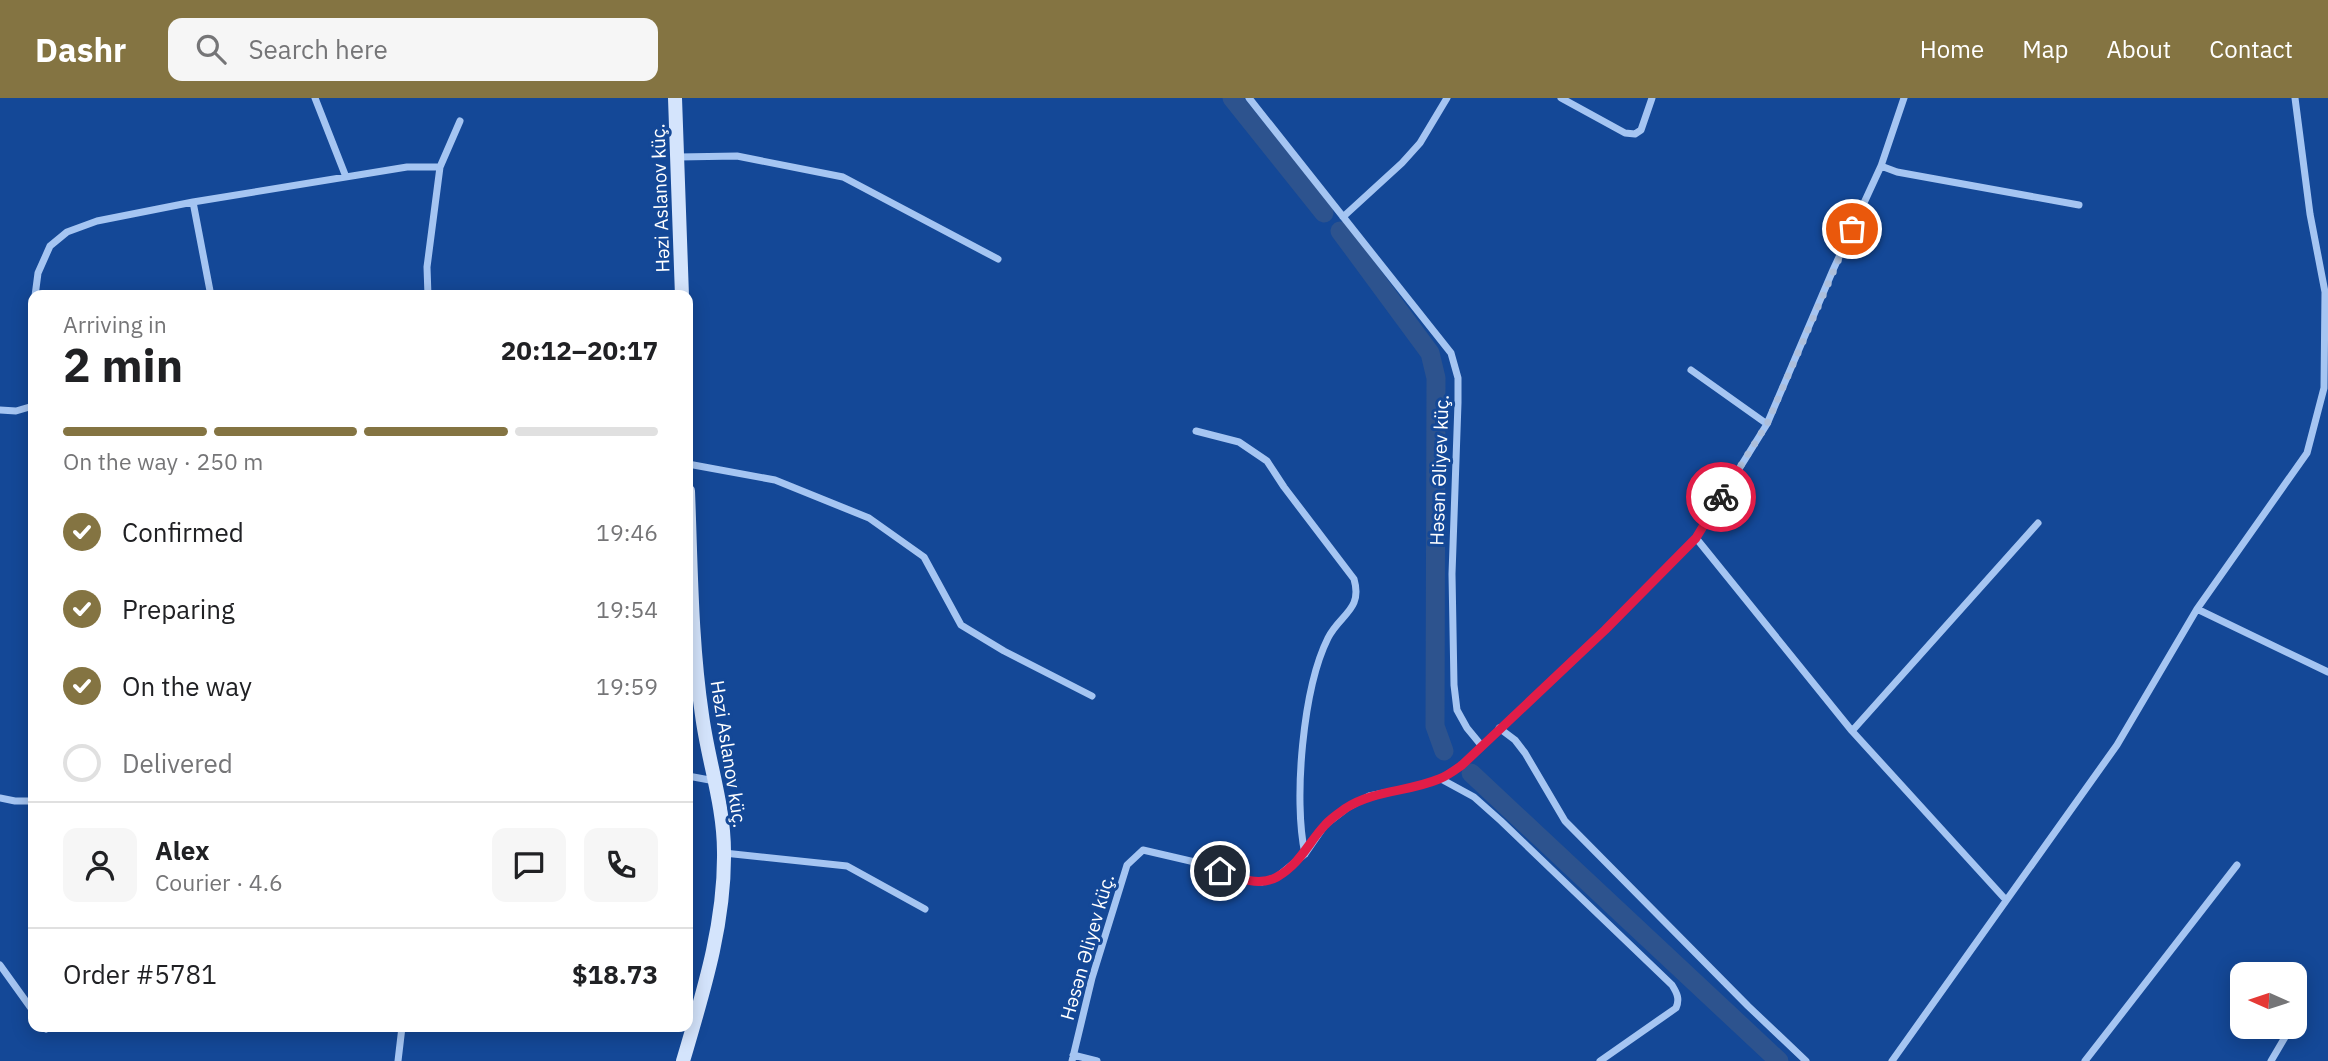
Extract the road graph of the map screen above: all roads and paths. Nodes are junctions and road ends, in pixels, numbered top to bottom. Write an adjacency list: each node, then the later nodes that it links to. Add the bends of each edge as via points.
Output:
1 (315, 98): 13 (street)
2 (675, 98): 10 (street, Həzi Aslanov küç.)
3 (1249, 98): 16 (street, Həsən Əliyev küç.)
4 (1447, 98): 16 (street, via 1420,143)
5 (1561, 98): 6 (street, via 1635,135)
6 (1652, 98)
7 (1904, 98): 11 (street)
8 (2294, 98): 30 (street, via 2325,292 2324,388 2307,453)
9 (460, 121): 12 (street)
10 (679, 157): 17 (street, via 737,156 843,177); 21 (street, Həzi Aslanov küç.)
11 (1881, 166): 15 (street); 25 (street)
12 (440, 167): 13 (street); 20 (street, via 426,267)
13 (346, 177): 14 (street)
14 (193, 202): 18 (street, via 97,221 67,232 50,246); 19 (street)
15 (2079, 205)
16 (1343, 217): 36 (street, Həsən Əliyev küç., via 1451,353 1458,378 1454,685 1457,710)
17 (998, 259)
18 (36, 290)
19 (210, 290)
20 (428, 290)
21 (682, 290)
22 (1691, 370): 25 (street)
23 (28, 407): 24 (street)
24 (0, 410)
25 (1767, 424): 29 (street)
26 (1196, 431): 43 (street, via 1239,442 1268,461 1354,579 1358,593 1328,637 1310,694 1299,831)
27 (693, 465): 33 (street, via 775,480 869,518 924,557 961,625)
28 (2038, 523): 35 (street)
29 (1696, 538): 34 (street); 35 (street)
30 (2197, 609): 32 (street); 45 (street, via 2117,745)
31 (693, 612): 39 (street, Həzi Aslanov küç., via 702,719)
32 (2328, 672)
33 (1092, 696)
34 (1499, 728): 36 (street); 58 (street, via 1525,753 1565,821)
35 (1852, 731): 45 (street)
36 (1481, 745): 38 (street)
37 (693, 777): 39 (street)
38 (1441, 779): 43 (street, Həsən Əliyev küç., via 1369,796 1347,808 1325,825); 57 (street, via 1483,805 1677,993 1676,1009)
39 (716, 781): 42 (street, Həzi Aslanov küç.)
40 (0, 798): 41 (street)
41 (28, 801)
42 (724, 853): 46 (street, via 847,866); 49 (street, Həzi Aslanov küç., via 711,969)
43 (1305, 854): 53 (street, Həsən Əliyev küç., via 1277,877 1262,882 1143,850 1127,865)
44 (2237, 865): 60 (street)
45 (2007, 900): 59 (street)
46 (925, 909)
47 (0, 965): 48 (street)
48 (28, 1004)
49 (693, 1028)
50 (401, 1032): 54 (street)
51 (692, 1032): 55 (street, Həzi Aslanov küç.)
52 (2283, 1040): 61 (street)
53 (1073, 1058): 56 (street)
54 (398, 1061)
55 (683, 1061)
56 (1097, 1061)
57 (1600, 1061)
58 (1806, 1061)
59 (1892, 1061)
60 (2085, 1061)
61 (2271, 1061)

